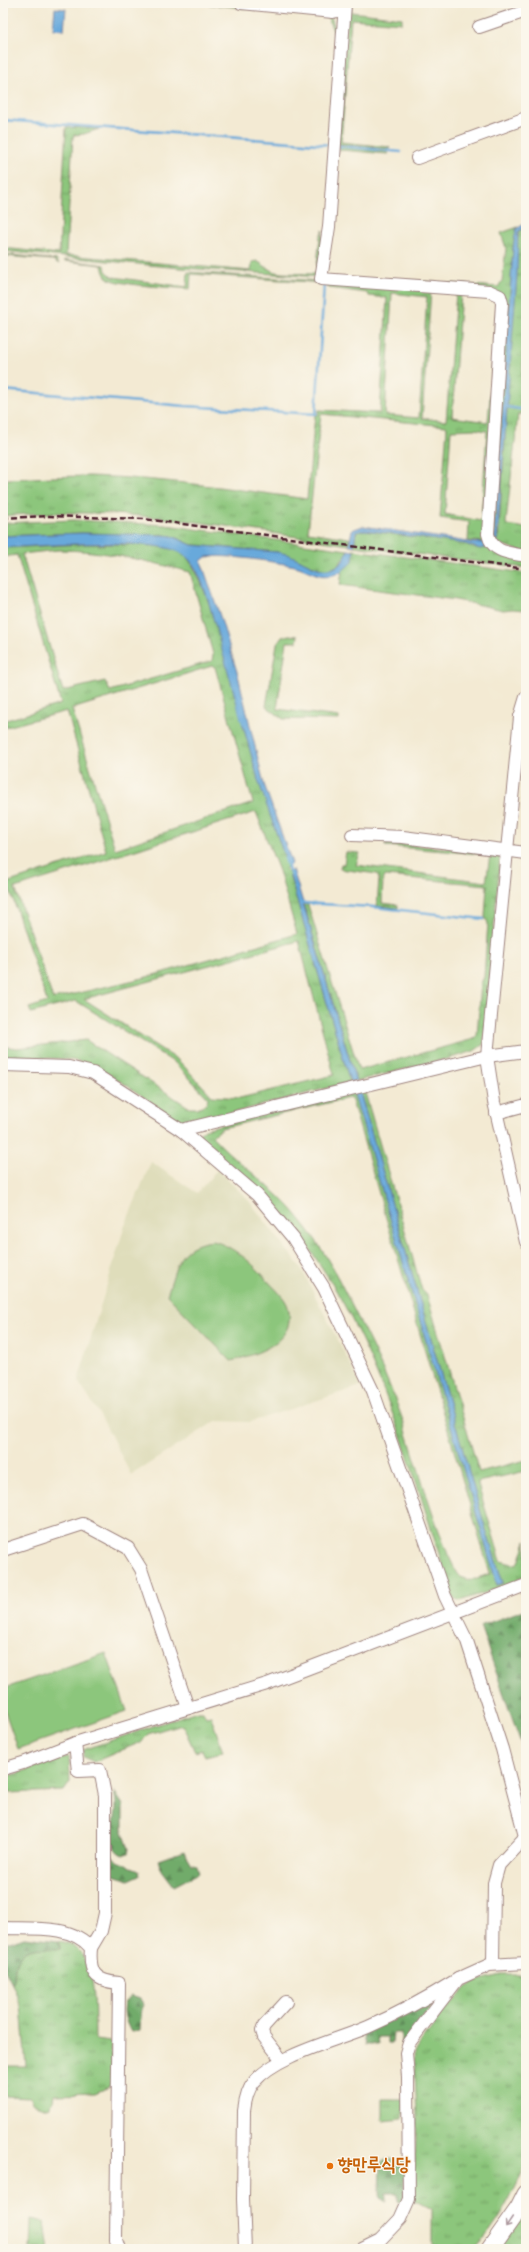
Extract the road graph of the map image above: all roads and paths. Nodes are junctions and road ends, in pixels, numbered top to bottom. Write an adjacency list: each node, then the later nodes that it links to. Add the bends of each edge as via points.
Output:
1 (241, 3): 2 (street, via 333,12 341,10)
2 (345, 3): 7 (street, via 329,227 321,278 489,290 500,296 502,302 488,534 497,550)
3 (526, 11): 4 (street)
4 (479, 27)
5 (526, 118): 6 (street)
6 (417, 158)
7 (526, 556)
8 (526, 697): 9 (street)
9 (523, 717): 11 (street)
10 (352, 835): 11 (street, via 403,837)
11 (507, 850): 12 (street); 14 (street)
12 (526, 853)
13 (526, 1051): 14 (street)
14 (487, 1056): 17 (street); 18 (street)
15 (3, 1065): 18 (street, via 69,1067 93,1073)
16 (526, 1104): 17 (street)
17 (496, 1112): 19 (street)
18 (181, 1130): 22 (street, via 257,1195 293,1238 324,1288 373,1391)
19 (526, 1242)
20 (3, 1550): 23 (street, via 83,1524 128,1548 141,1569)
21 (526, 1585): 22 (street)
22 (452, 1613): 23 (street, via 267,1684); 26 (street, via 467,1642)
23 (188, 1708): 24 (street)
24 (75, 1743): 25 (street); 29 (street, via 78,1771 100,1770 105,1795 105,1913 101,1931)
25 (3, 1769)
26 (524, 1820): 27 (street)
27 (526, 1838): 31 (street, via 499,1865 494,1883)
28 (3, 1928): 29 (street, via 50,1930 72,1934)
29 (91, 1948): 36 (street, via 90,1964 95,1976 107,1982 119,1983 116,2240)
30 (526, 1962): 31 (street)
31 (493, 1964): 32 (street)
32 (458, 1979): 34 (street, via 426,1999 370,2026); 38 (street, via 409,2043 406,2053 408,2199 400,2219 380,2240)
33 (286, 2002): 34 (street, via 262,2031)
34 (282, 2060): 37 (street, via 253,2083 246,2099 243,2160)
35 (526, 2194): 39 (highway, one-way to 39)
36 (118, 2249)
37 (245, 2249)
38 (362, 2249)
39 (490, 2249)

